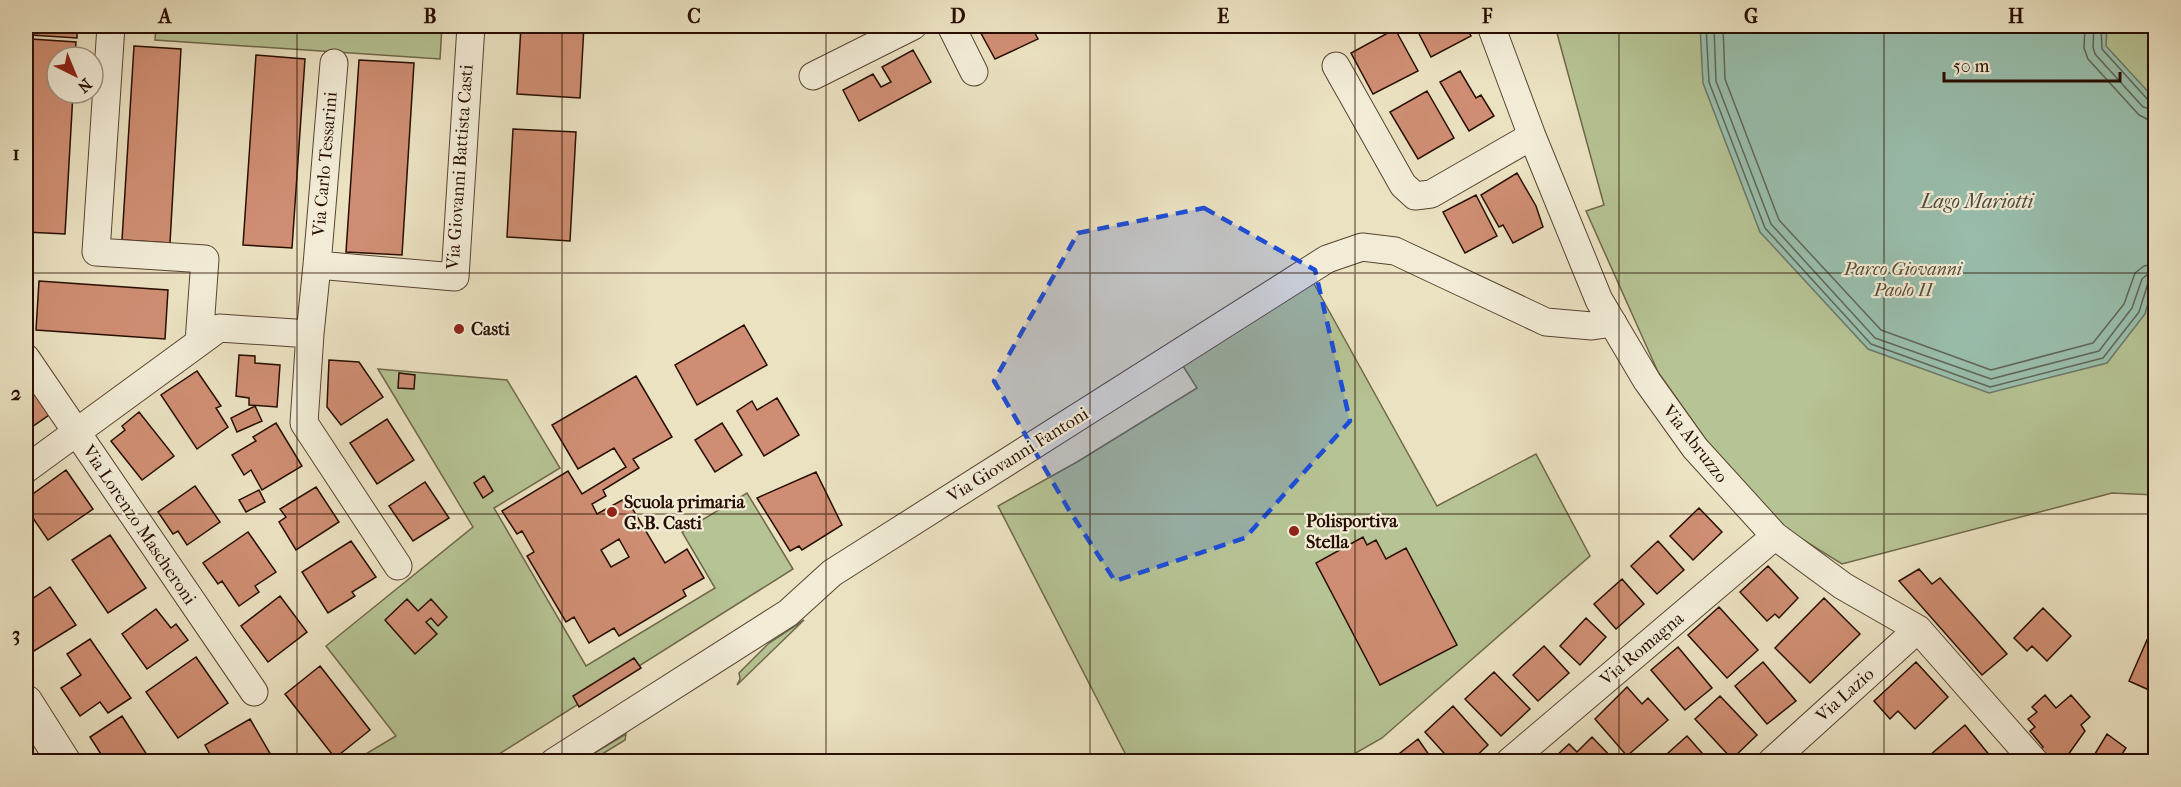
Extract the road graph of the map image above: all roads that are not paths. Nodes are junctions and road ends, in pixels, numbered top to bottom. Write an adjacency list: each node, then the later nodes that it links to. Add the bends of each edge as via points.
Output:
1 (111, 26): 16 (street, via 96,252 205,259)
2 (471, 26): 11 (street, Via Giovanni Battista Casti, via 455,277)
3 (913, 26): 9 (street)
4 (951, 26): 8 (street)
5 (1491, 26): 10 (street, Via Abruzzo)
6 (334, 63): 11 (street, Via Carlo Tessarini)
7 (1336, 66): 10 (street, via 1403,184 1415,196 1431,194)
8 (974, 72)
9 (813, 76)
10 (1532, 136): 12 (street, Via Abruzzo)
11 (316, 265): 15 (street)
12 (1599, 300): 13 (street, Via Giovanni Fantoni, via 1558,308); 14 (street, Via Abruzzo)
13 (1504, 303): 14 (street, Via Giovanni Fantoni, via 1546,322 1592,326); 26 (street, Via Giovanni Fantoni, via 1395,251 1362,247 1327,259 832,573 788,613)
14 (1613, 323): 20 (street, Via Abruzzo, via 1647,381 1695,448)
15 (310, 334): 16 (street, via 219,328); 21 (street, via 304,423)
16 (199, 342): 18 (street)
17 (26, 358): 18 (street, Via Lorenzo Mascheroni)
18 (76, 432): 19 (street); 23 (street, Via Lorenzo Mascheroni)
19 (26, 469)
20 (1775, 536): 22 (street, Via Abruzzo, via 1843,586); 27 (street, Via Romagna)
21 (398, 566)
22 (1918, 629): 28 (street, Via Lazio); 29 (street, Via Abruzzo)
23 (254, 692)
24 (26, 702): 25 (street)
25 (64, 762)
26 (554, 762)
27 (1509, 762)
28 (1771, 762)
29 (2035, 762)

